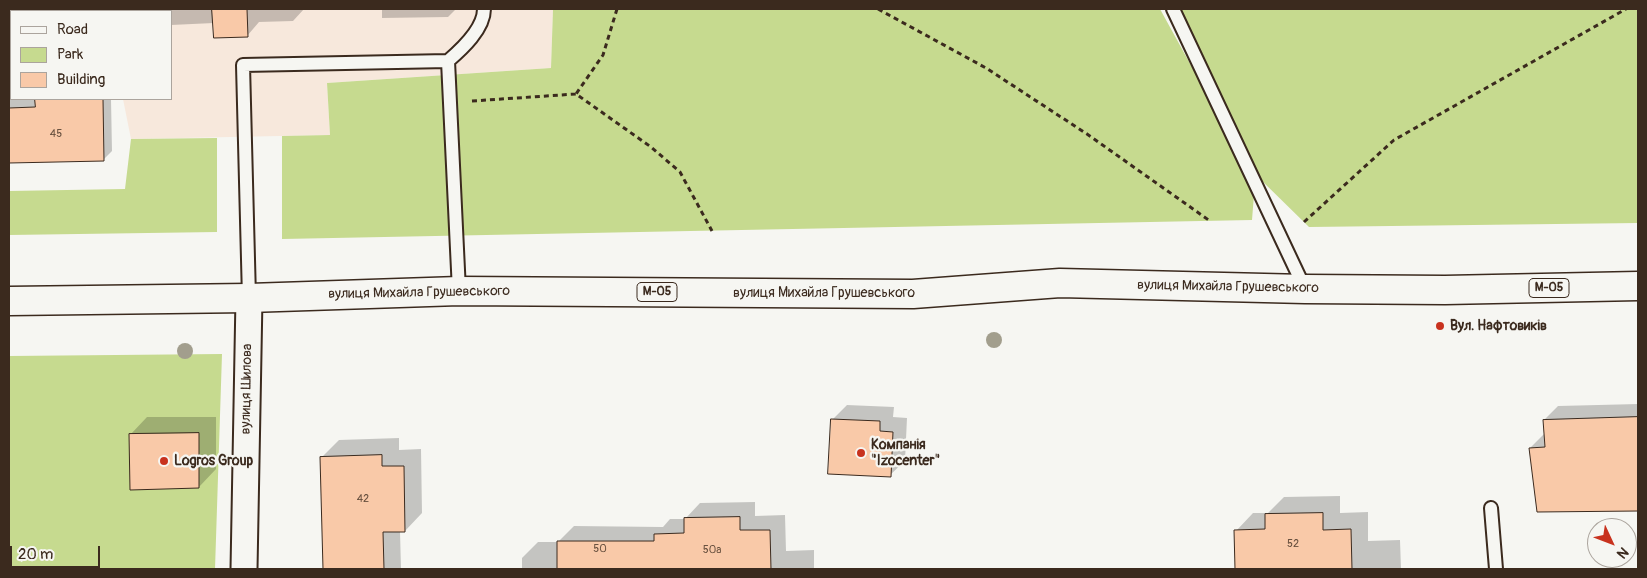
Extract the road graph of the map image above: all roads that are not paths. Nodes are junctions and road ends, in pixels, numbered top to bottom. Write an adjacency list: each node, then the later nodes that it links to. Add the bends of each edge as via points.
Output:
1 (484, 9): 3 (lane, via 484,16 467,44)
2 (1173, 9): 5 (lane)
3 (448, 61): 6 (lane); 7 (lane, via 243,65)
4 (1638, 286): 5 (main road, вулиця Михайла Грушевського / М-05)
5 (1305, 289): 6 (main road, вулиця Михайла Грушевського / М-05, via 1060,283 913,294)
6 (459, 291): 7 (main road, вулиця Михайла Грушевського / М-05)
7 (249, 298): 8 (main road, вулиця Михайла Грушевського / М-05); 10 (street, вулиця Шилова)
8 (9, 301)
9 (1491, 508): 11 (lane)
10 (244, 569)
11 (1496, 569)

